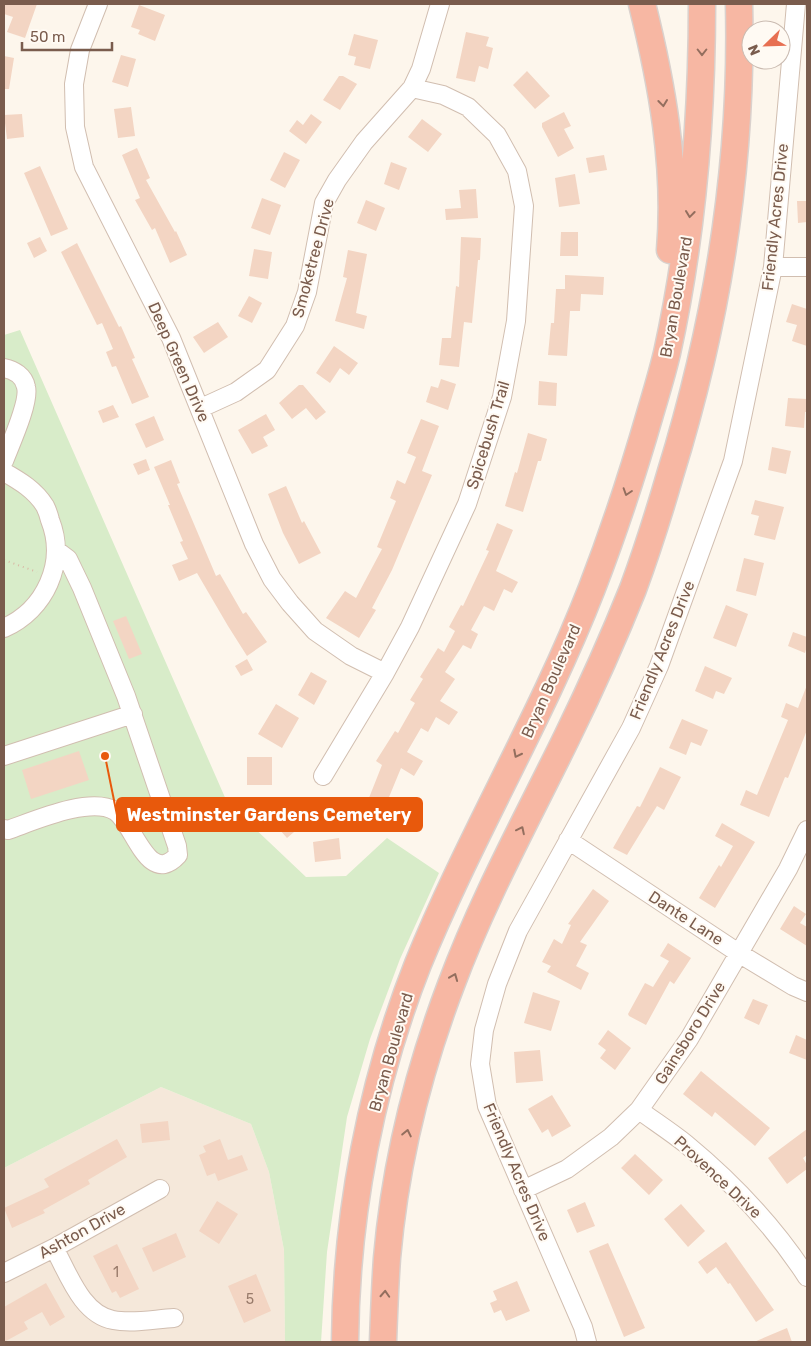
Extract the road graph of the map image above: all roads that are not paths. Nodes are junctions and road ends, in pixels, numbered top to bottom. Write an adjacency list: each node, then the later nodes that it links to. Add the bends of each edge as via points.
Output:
1 (98, 4): 11 (street, Deep Green Drive, via 80,50 74,84 75,127 84,167 171,338)
2 (440, 4): 7 (street, Smoketree Drive, via 421,70)
3 (642, 4): 13 (highway, one-way to 13, via 661,90 669,159 671,222 665,292 658,340 641,409)
4 (702, 4): 13 (highway, Bryan Boulevard, one-way to 13, via 698,133 682,276 666,355)
5 (739, 4): 34 (highway, one-way to 5, via 387,1258 394,1202 412,1111 435,1028 502,868 620,620 648,546 686,423 712,314 730,189 738,78)
6 (796, 4): 8 (street, Friendly Acres Drive)
7 (412, 88): 11 (street, Smoketree Drive, via 364,142 324,203 307,292 295,326 267,370 236,392); 17 (street, Spicebush Trail, via 442,95 468,108 497,135 517,171 524,206 516,321 502,397 467,504 410,628)
8 (773, 267): 9 (street); 23 (street, Friendly Acres Drive, via 733,461 659,666 630,728)
9 (807, 268)
10 (4, 368): 12 (street, via 16,371 27,388 24,406)
11 (201, 408): 17 (street, Deep Green Drive, via 254,544 272,579 315,631 351,656)
12 (4, 461)
13 (636, 464): 33 (highway, Bryan Boulevard, one-way to 33, via 591,590 534,720 435,925 396,1028 378,1089 360,1176 349,1267)
14 (4, 472): 15 (street, via 26,484 45,506 55,533)
15 (56, 550): 16 (street, via 56,562 47,590 30,612); 18 (street, via 68,560 82,588)
16 (4, 628)
17 (385, 673): 20 (street, Spicebush Trail)
18 (133, 714): 19 (street); 21 (street, via 177,846 178,855 172,862 161,864 149,859 115,812 99,807 74,808)
19 (4, 756)
20 (323, 776)
21 (4, 829)
22 (807, 830): 24 (street, Gainsboro Drive)
23 (568, 840): 24 (street, Dante Lane); 28 (street, Friendly Acres Drive, via 518,931 497,984 484,1030 480,1064 487,1106)
24 (740, 954): 25 (street, Dante Lane); 26 (street, Gainsboro Drive, via 689,1039)
25 (807, 992)
26 (639, 1110): 28 (street, Gainsboro Drive, via 611,1137 567,1169); 31 (street, Provence Drive, via 685,1143 747,1200)
27 (160, 1188): 29 (street, Ashton Drive)
28 (523, 1190): 35 (street, Friendly Acres Drive)
29 (54, 1248): 30 (street, Ashton Drive); 32 (street, via 82,1299 94,1311 112,1320)
30 (4, 1273)
31 (807, 1277)
32 (174, 1318)
33 (345, 1342)
34 (383, 1342)
35 (587, 1342)

